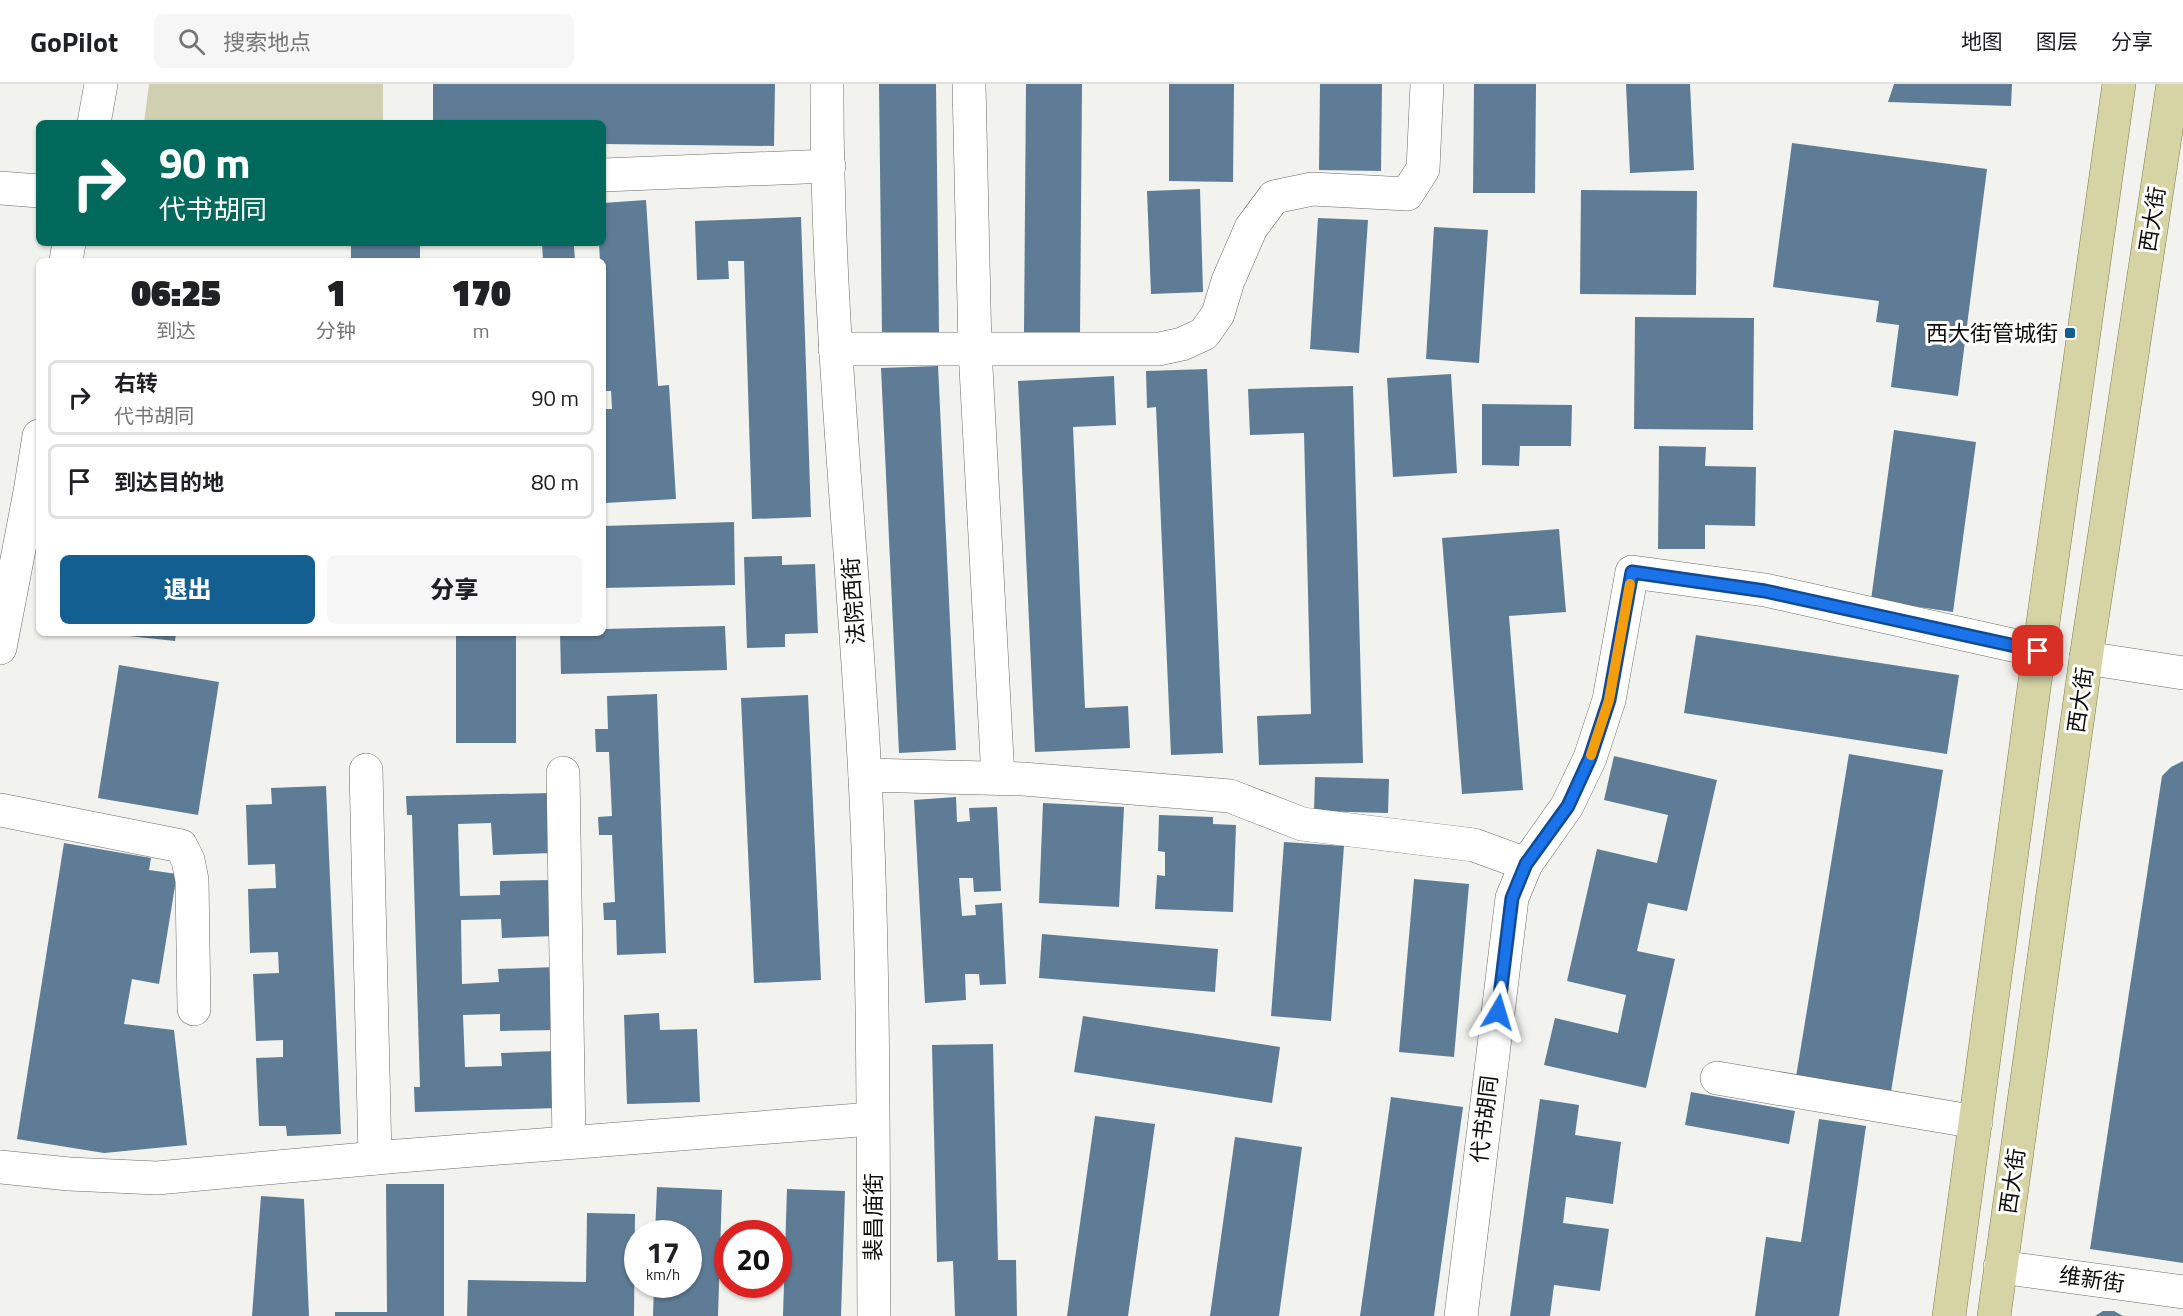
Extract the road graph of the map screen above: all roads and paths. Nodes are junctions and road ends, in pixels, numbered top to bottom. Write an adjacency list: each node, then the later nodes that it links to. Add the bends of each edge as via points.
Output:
1 (101, 84): 7 (street)
2 (827, 84): 8 (street, 法院西街)
3 (969, 84): 13 (street)
4 (1427, 84): 13 (street, via 1423,169 1407,194 1312,189 1274,197 1251,228 1218,314 1204,334 1159,349)
5 (2120, 84): 16 (main road, 西大街)
6 (2173, 84): 17 (main road, 西大街)
7 (95, 120)
8 (829, 166): 9 (street); 12 (street, 法院西街)
9 (606, 175)
10 (0, 188): 11 (street)
11 (36, 191)
12 (835, 349): 13 (street); 21 (street, 法院西街)
13 (975, 349): 22 (street)
14 (36, 455): 15 (street)
15 (0, 648)
16 (2038, 651): 24 (street, 代书胡同, via 1765,591 1632,572 1609,700 1590,758 1568,806); 28 (main road, 西大街)
17 (2086, 658): 18 (street); 32 (main road, 西大街)
18 (2183, 673)
19 (366, 770): 30 (street)
20 (563, 773): 29 (street)
21 (865, 775): 22 (street); 27 (street, 法院西街)
22 (998, 778): 24 (street, via 1230,796 1302,824 1474,845)
23 (0, 810): 25 (street, via 181,846 192,880)
24 (1526, 864): 35 (street, 代书胡同, via 1512,898)
25 (194, 1010)
26 (1717, 1078): 28 (street)
27 (872, 1119): 29 (street); 34 (street, 裴昌庙街)
28 (1976, 1122): 36 (main road, 西大街)
29 (569, 1142): 30 (street)
30 (375, 1158): 31 (street, via 157,1178)
31 (0, 1167)
32 (2000, 1267): 33 (street, 维新街); 37 (main road, 西大街)
33 (2183, 1292)
34 (874, 1316)
35 (1461, 1316)
36 (1948, 1316)
37 (1994, 1316)

